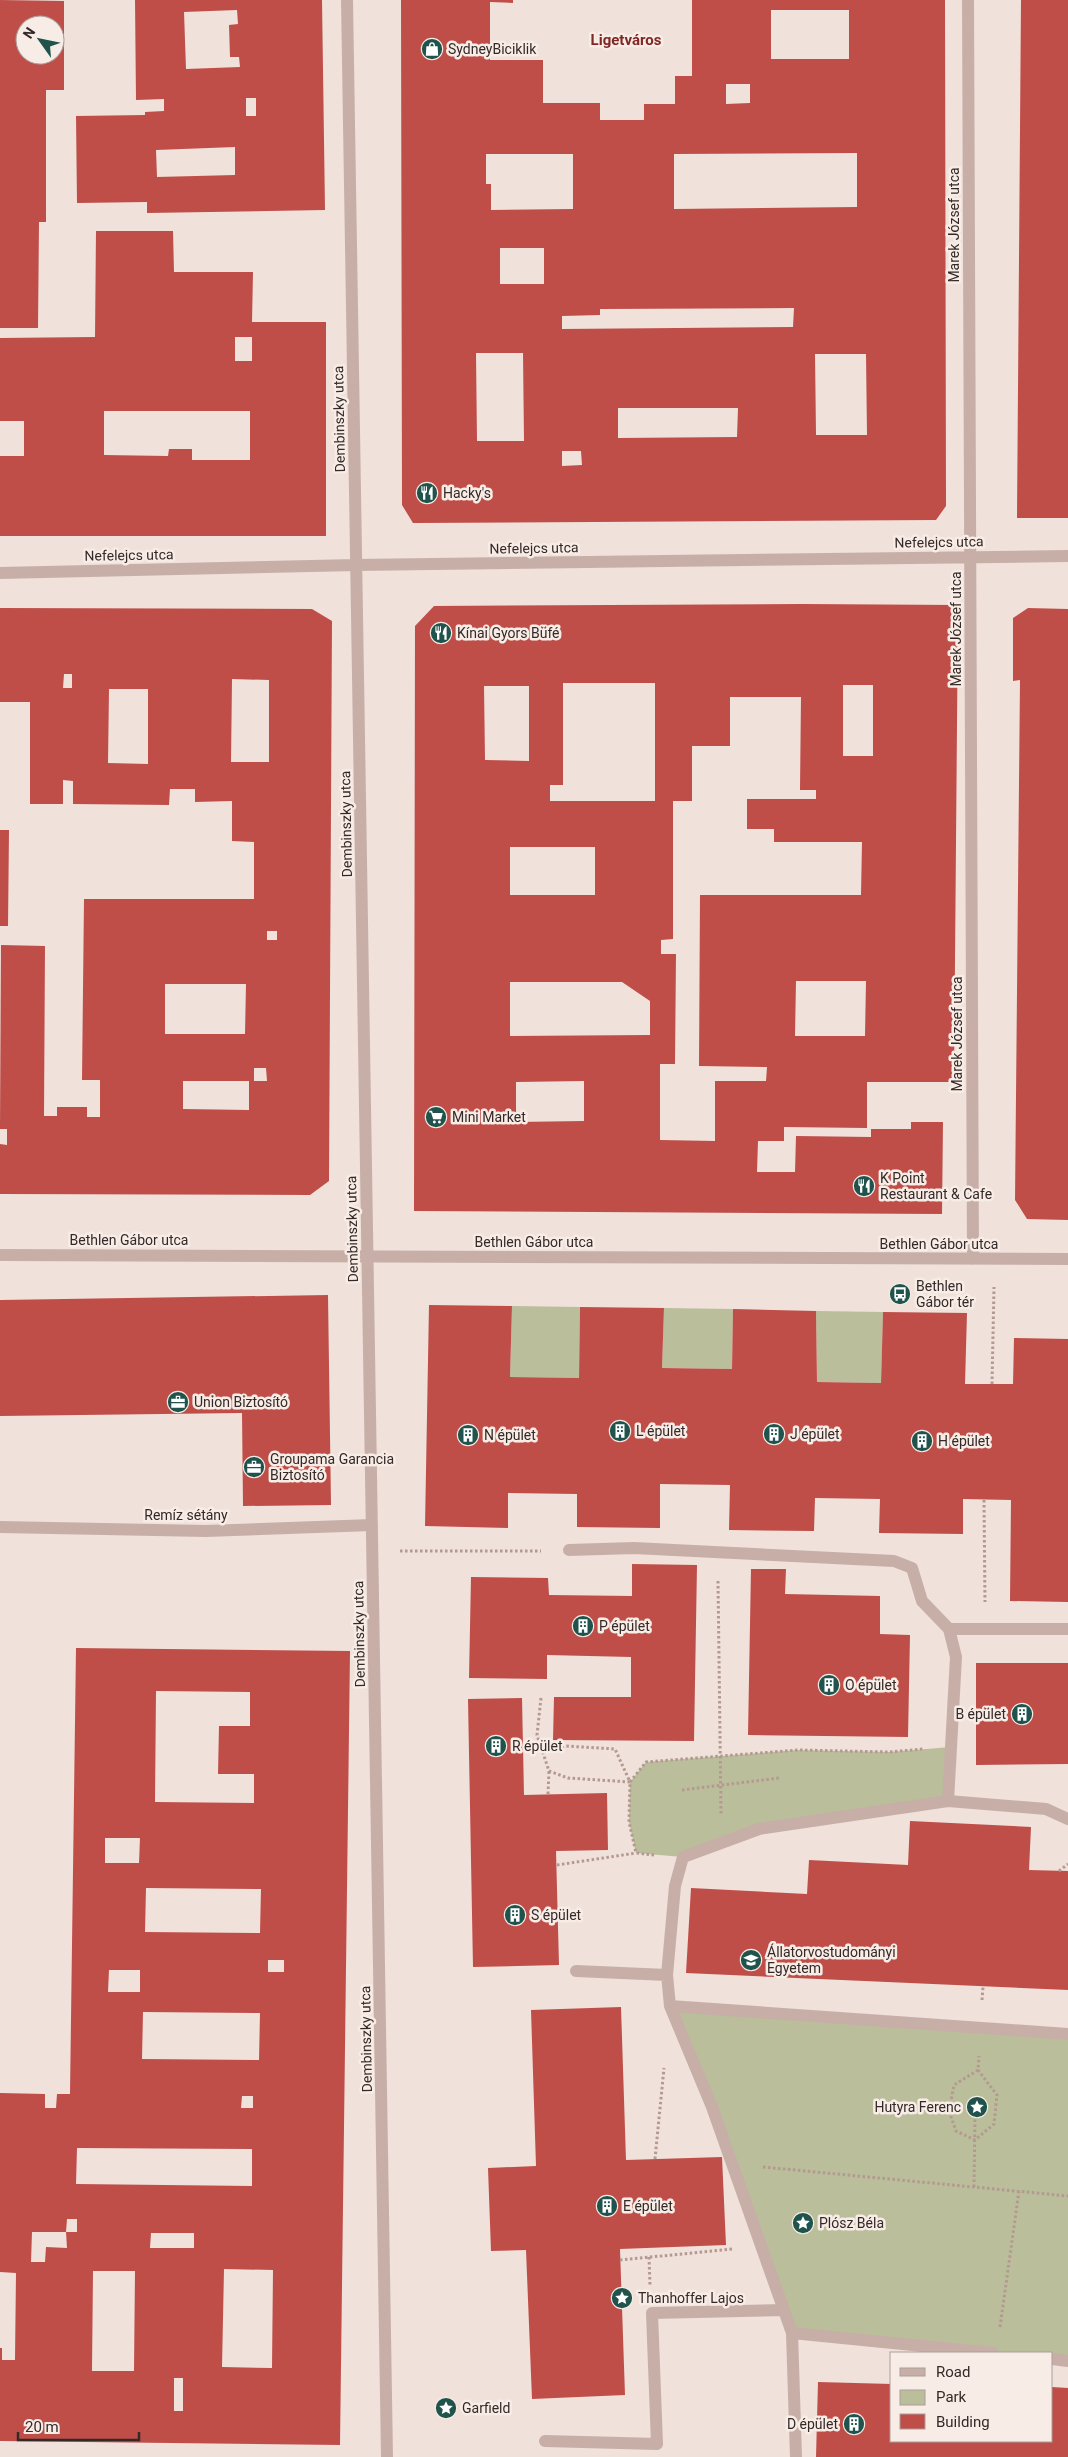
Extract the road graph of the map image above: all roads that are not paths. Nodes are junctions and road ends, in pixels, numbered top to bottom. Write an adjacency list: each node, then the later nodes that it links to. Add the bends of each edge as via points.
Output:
1 (347, 0): 5 (street, Dembinszky utca)
2 (968, 0): 3 (street, Marek József utca)
3 (970, 556): 4 (street, Nefelejcs utca); 5 (street, Nefelejcs utca); 9 (street, Marek József utca)
4 (1068, 556)
5 (356, 565): 6 (street, Nefelejcs utca); 8 (street, Dembinszky utca)
6 (0, 573)
7 (0, 1255): 8 (street, Bethlen Gábor utca)
8 (367, 1257): 9 (street, Bethlen Gábor utca); 11 (street, Dembinszky utca)
9 (973, 1259): 10 (street, Bethlen Gábor utca)
10 (1068, 1259)
11 (372, 1525): 12 (street, Remíz sétány, via 206,1531); 28 (street, Dembinszky utca)
12 (0, 1527)
13 (570, 1550): 14 (street, via 634,1548 894,1561 912,1568 922,1601)
14 (950, 1629): 15 (street); 16 (street, via 956,1657)
15 (1068, 1629)
16 (948, 1801): 17 (street, via 1046,1809); 19 (street, via 759,1829 683,1857 675,1886)
17 (1068, 1819)
18 (576, 1971): 19 (street)
19 (667, 1975): 20 (street)
20 (670, 2006): 21 (street); 22 (street, via 712,2107)
21 (1068, 2034)
22 (784, 2310): 23 (street); 27 (street, via 652,2313 657,2444)
23 (792, 2333): 24 (street); 29 (street)
24 (983, 2352)
25 (1053, 2359): 26 (street)
26 (1068, 2361)
27 (545, 2441)
28 (387, 2457)
29 (796, 2457)

